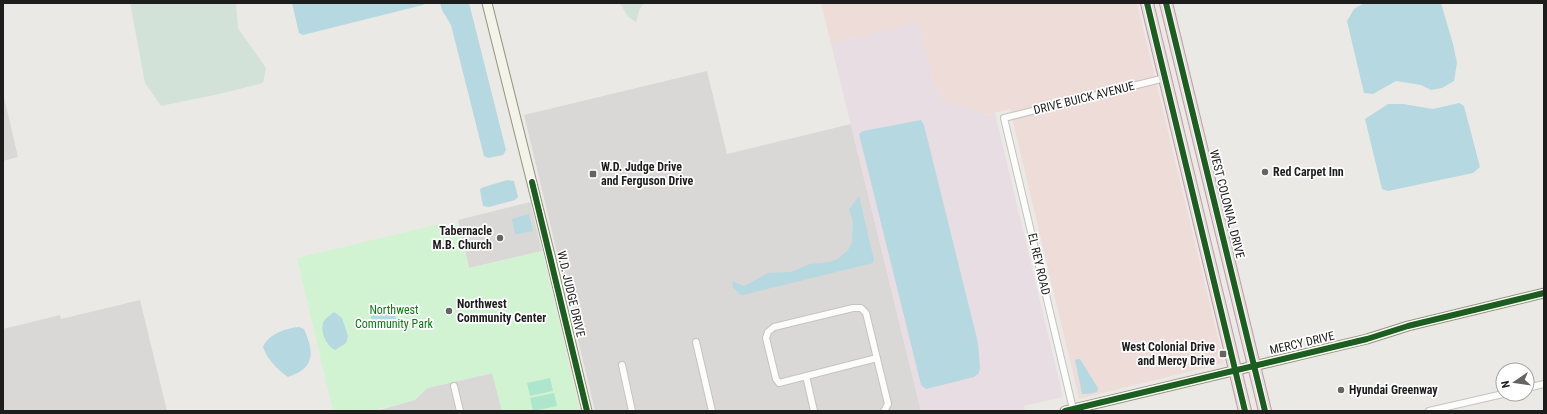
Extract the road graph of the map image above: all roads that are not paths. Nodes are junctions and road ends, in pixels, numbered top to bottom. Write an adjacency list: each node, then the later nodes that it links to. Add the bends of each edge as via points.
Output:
1 (487, 3): 20 (street, W.D. JUDGE DRIVE)
2 (1147, 3): 4 (highway)
3 (1166, 3): 7 (highway, WEST COLONIAL DRIVE)
4 (1165, 78): 5 (highway); 6 (street, DRIVE BUICK AVENUE)
5 (1168, 94): 7 (highway, via 1175,101 1189,150 1194,153); 13 (highway)
6 (1004, 118): 18 (street, EL REY ROAD)
7 (1203, 152): 12 (highway, WEST COLONIAL DRIVE)
8 (1544, 293): 12 (street, MERCY DRIVE)
9 (696, 342): 22 (street)
10 (877, 358): 14 (street); 14 (street, via 866,313 861,308 774,327 766,338 776,379 779,383); 17 (street, via 888,404)
11 (622, 365): 21 (street)
12 (1254, 365): 13 (street, MERCY DRIVE); 25 (highway, WEST COLONIAL DRIVE)
13 (1235, 370): 18 (street, MERCY DRIVE); 24 (highway)
14 (806, 376): 23 (street)
15 (454, 386): 19 (street)
16 (1495, 396): 26 (street)
17 (885, 410)
18 (1069, 410)
19 (460, 411)
20 (587, 411)
21 (632, 411)
22 (712, 411)
23 (814, 411)
24 (1245, 411)
25 (1265, 411)
26 (1429, 411)

